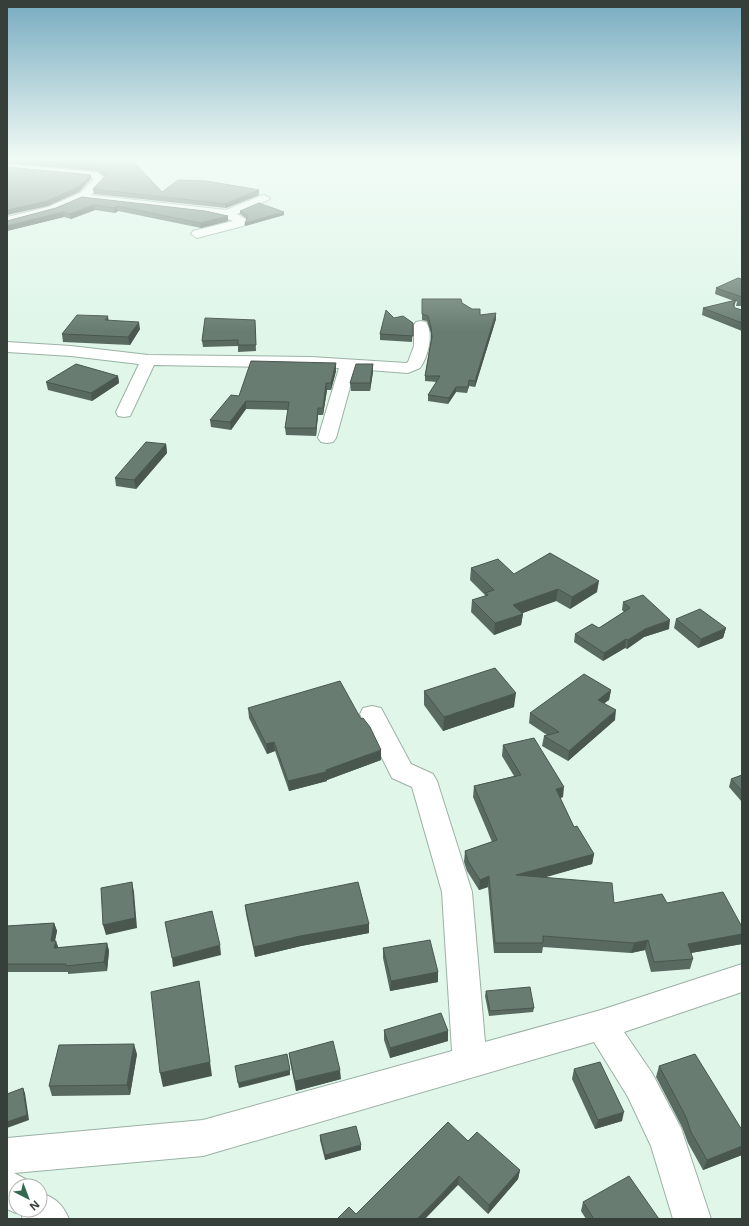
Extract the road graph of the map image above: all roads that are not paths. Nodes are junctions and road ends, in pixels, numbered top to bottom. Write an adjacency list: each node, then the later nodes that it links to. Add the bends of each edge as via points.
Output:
1 (27, 216): 3 (street)
2 (232, 216): 4 (street, via 241,220 239,223)
3 (7, 221)
4 (196, 234)
5 (421, 325): 8 (street, via 422,346 415,365 397,368)
6 (7, 347): 7 (street)
7 (148, 360): 8 (street); 9 (street)
8 (348, 365): 10 (street)
9 (124, 412)
10 (327, 438)
11 (372, 714): 14 (street, via 401,771 424,781 457,892)
12 (742, 978): 13 (street)
13 (601, 1025): 14 (street); 16 (street, via 640,1085 668,1141)
14 (470, 1063): 15 (street, via 203,1138)
15 (7, 1156)
16 (692, 1219)

